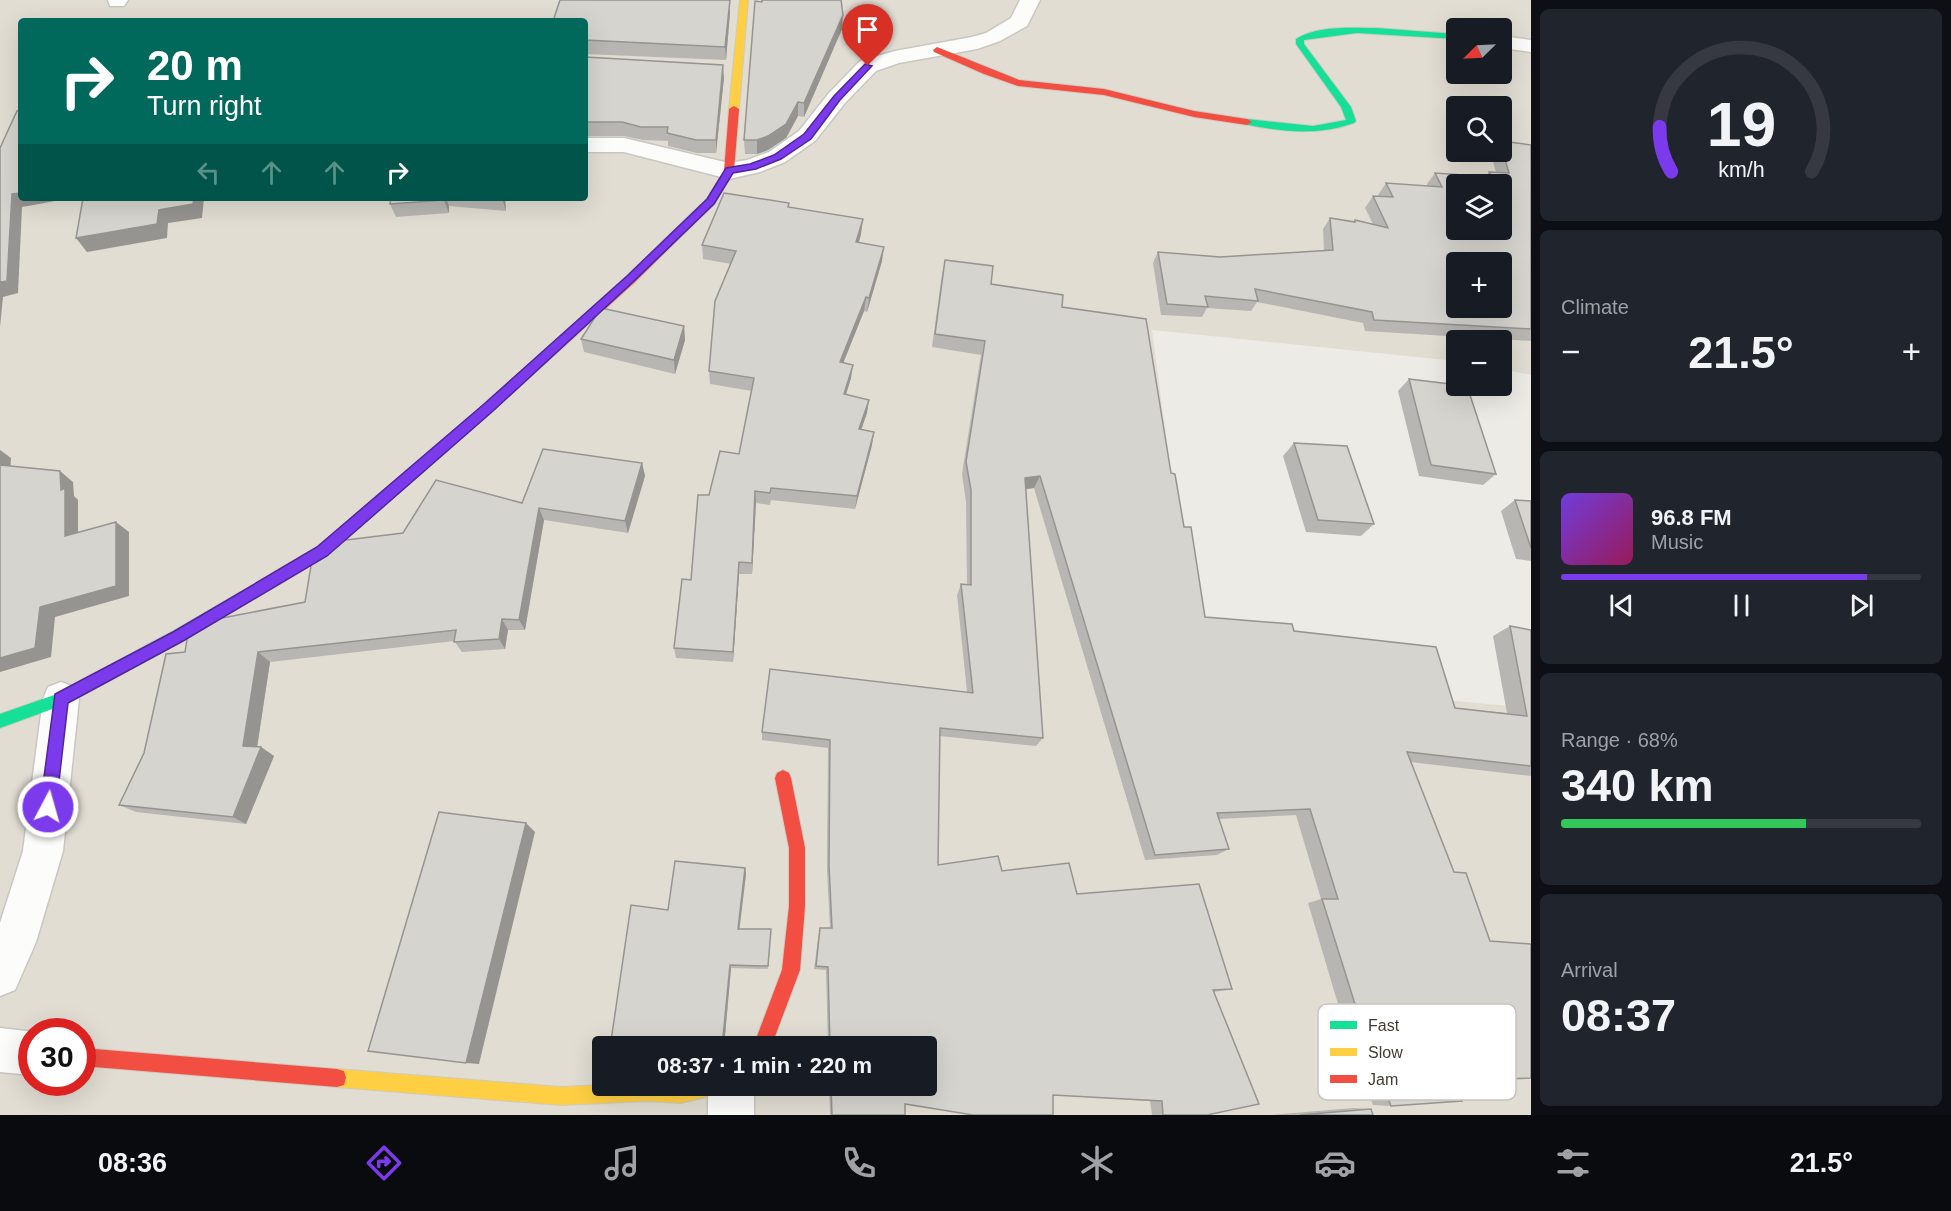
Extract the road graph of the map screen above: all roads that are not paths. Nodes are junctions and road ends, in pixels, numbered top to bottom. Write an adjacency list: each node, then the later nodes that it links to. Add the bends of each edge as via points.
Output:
1 (744, 0): 8 (street)
2 (1030, 0): 6 (street, via 1020,22 1004,32 977,43)
3 (1446, 37): 6 (street, via 1332,33 1300,39 1346,107 1351,122 1336,129 1195,114 1104,92 1016,82)
4 (1512, 43): 5 (street)
5 (1531, 46)
6 (937, 50): 10 (street, via 868,66 807,136 777,157)
7 (713, 69): 8 (street)
8 (736, 70): 10 (street)
9 (588, 145): 10 (street, via 624,145)
10 (729, 171): 11 (street, via 711,201 631,279 322,551)
11 (61, 699): 12 (street); 14 (street, via 44,851 15,942)
12 (0, 721)
13 (783, 778): 15 (street, via 797,848 797,906 791,970)
14 (0, 975)
15 (766, 1036)
16 (0, 1050): 17 (street)
17 (18, 1052)
18 (96, 1058): 19 (street, via 561,1096)
19 (592, 1095)
20 (731, 1096): 21 (street)
21 (731, 1115)

